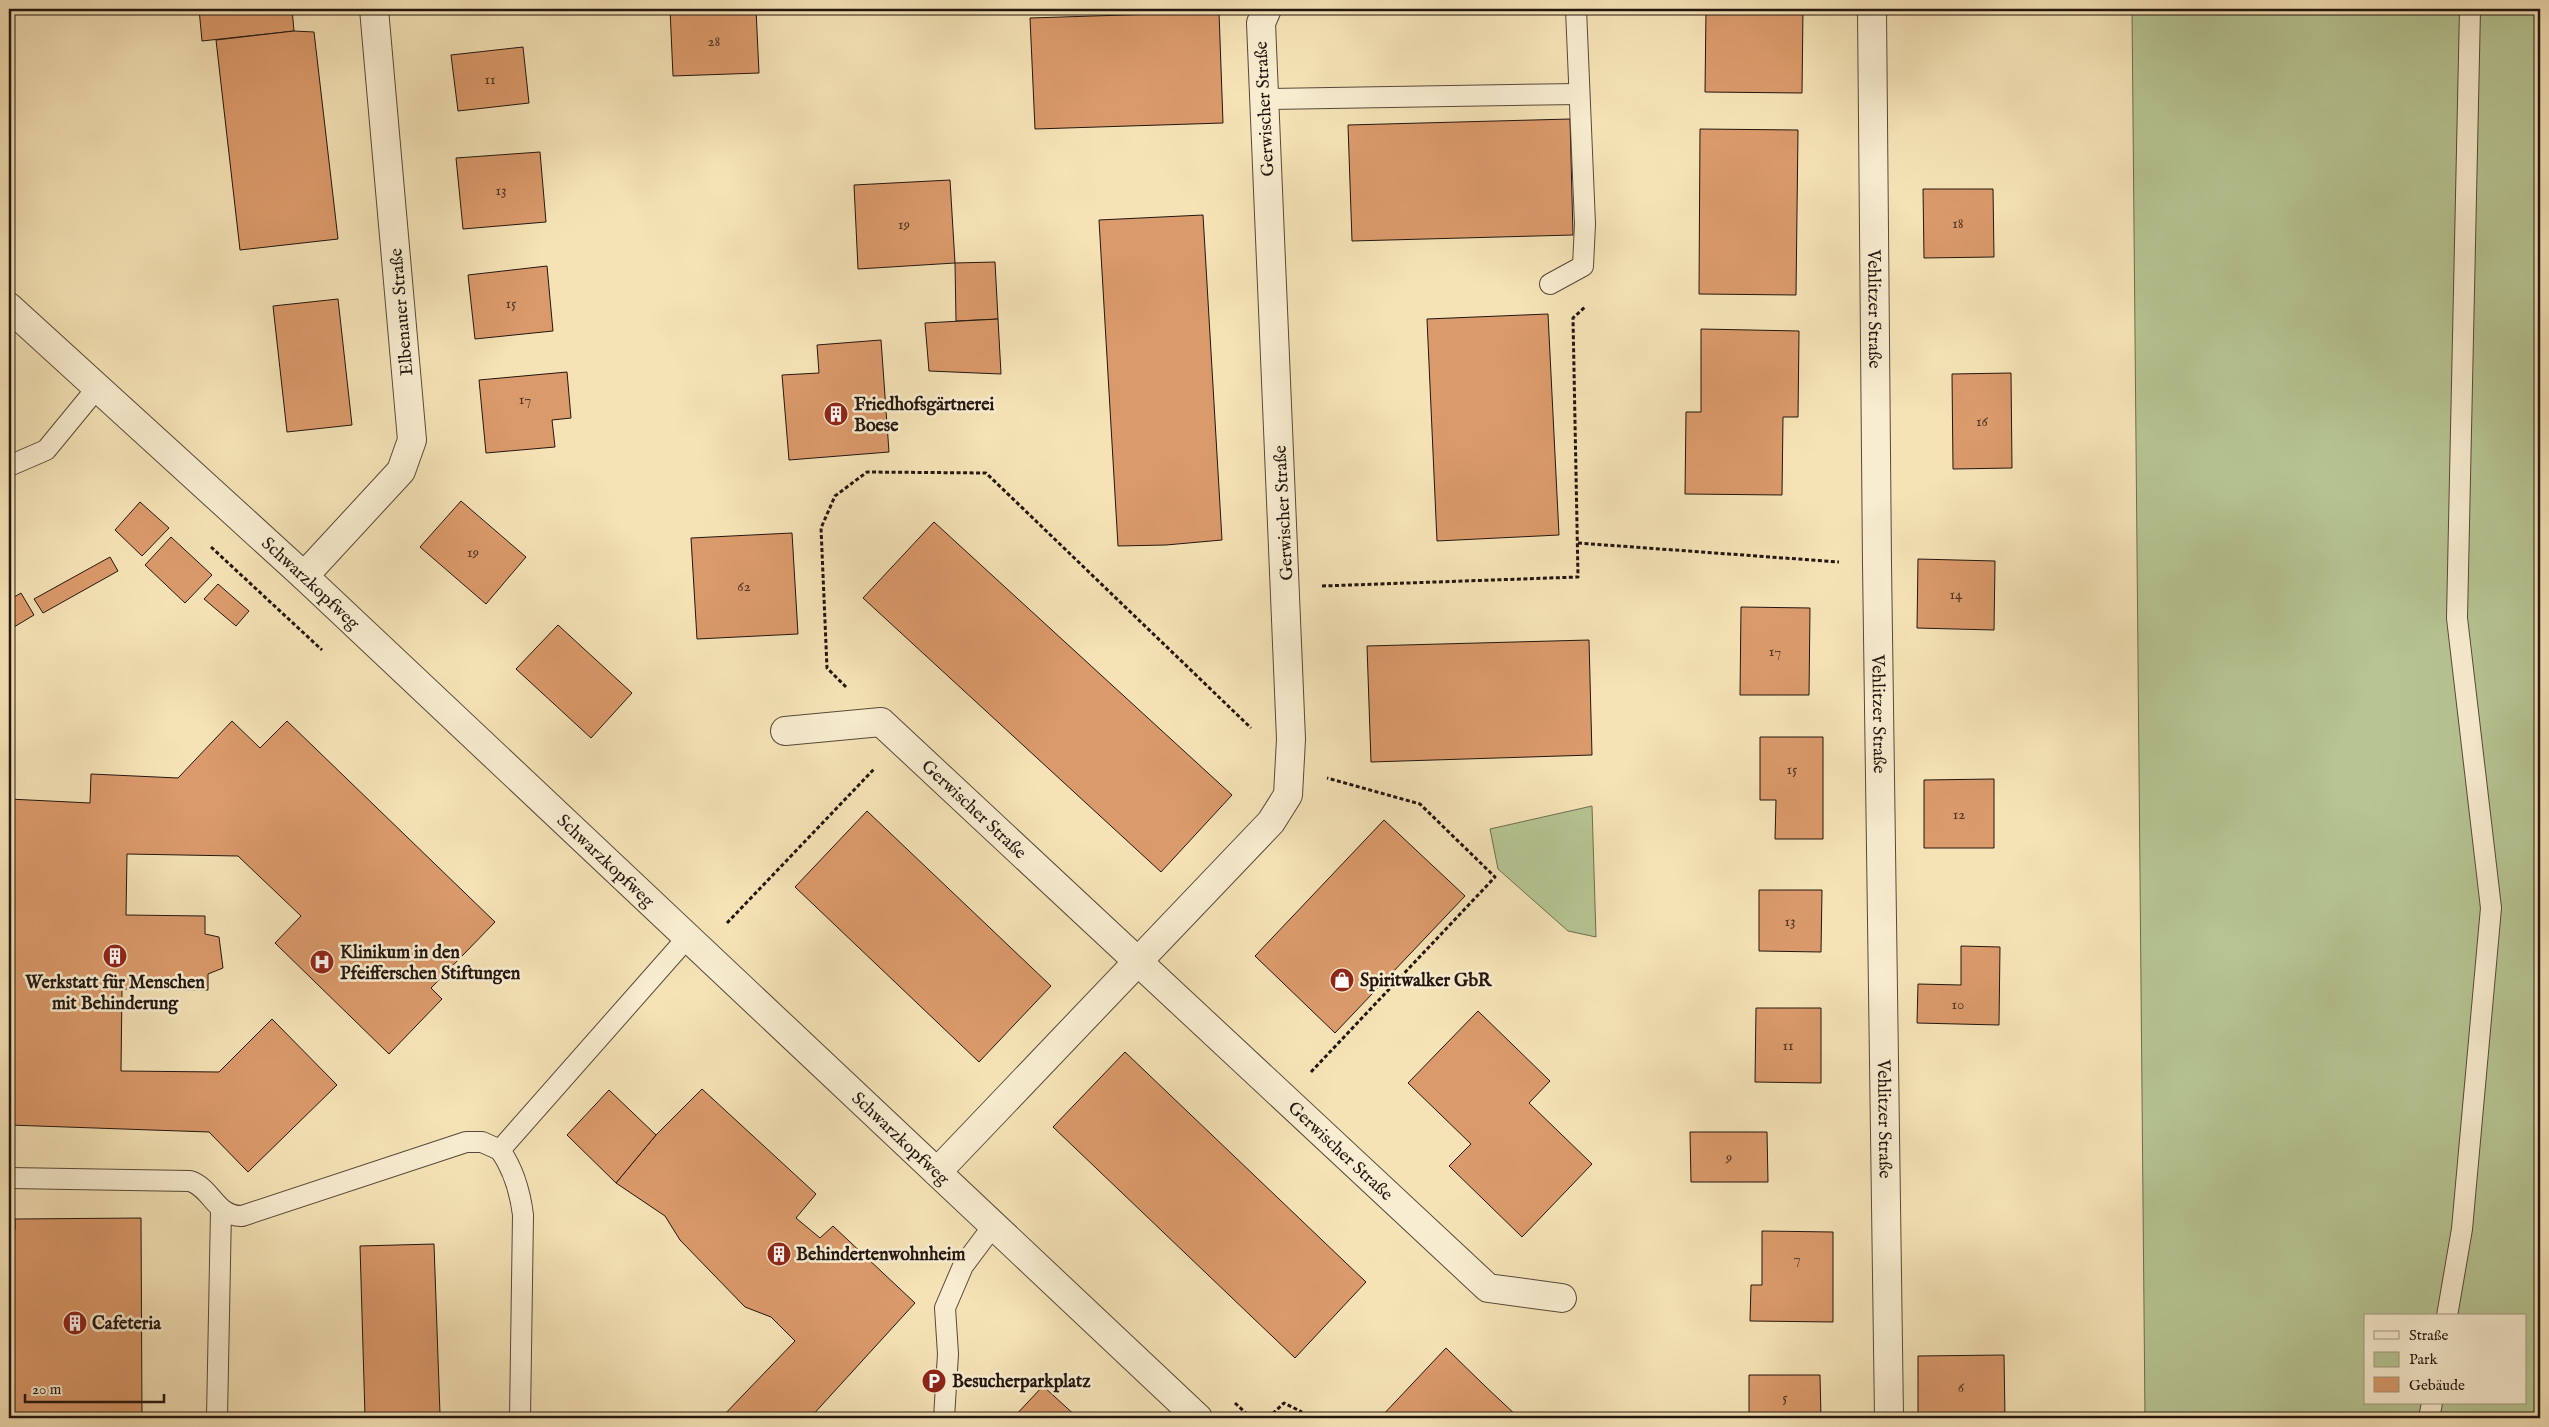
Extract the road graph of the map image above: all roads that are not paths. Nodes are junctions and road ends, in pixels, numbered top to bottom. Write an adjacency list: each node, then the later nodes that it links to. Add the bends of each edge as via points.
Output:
1 (374, 9): 12 (street, Elbenauer Straße, via 412,440 401,471)
2 (1267, 9): 7 (street, Gerwischer Straße, via 1260,23)
3 (1576, 9): 6 (lane)
4 (1872, 9): 28 (street, Vehlitzer Straße)
5 (2470, 9): 22 (lane, via 2457,618 2491,908 2462,1228)
6 (1579, 94): 7 (lane); 8 (lane, via 1585,224 1583,266)
7 (1264, 99): 15 (street, Gerwischer Straße, via 1286,587 1291,767 1288,796 1270,822)
8 (1550, 284)
9 (9, 307): 10 (street, Schwarzkopfweg)
10 (97, 388): 11 (lane, via 46,450); 12 (street, Schwarzkopfweg)
11 (9, 466)
12 (304, 576): 14 (street, Schwarzkopfweg)
13 (785, 731): 15 (street, Gerwischer Straße, via 881,722)
14 (694, 945): 16 (lane); 17 (street, Schwarzkopfweg)
15 (1139, 962): 17 (street, Gerwischer Straße); 21 (street, Gerwischer Straße, via 1488,1288)
16 (500, 1150): 19 (lane, via 482,1142 466,1142 242,1216); 25 (lane, via 516,1179 523,1215)
17 (937, 1172): 20 (street, Schwarzkopfweg)
18 (9, 1178): 19 (lane, via 190,1181 205,1188)
19 (221, 1210): 24 (lane)
20 (993, 1226): 26 (lane, via 963,1266 945,1308 948,1354); 27 (street, Schwarzkopfweg)
21 (1562, 1298)
22 (2447, 1314)
23 (2432, 1404): 29 (lane)
24 (217, 1418)
25 (520, 1418)
26 (944, 1418)
27 (1198, 1418)
28 (1889, 1418)
29 (2429, 1418)

